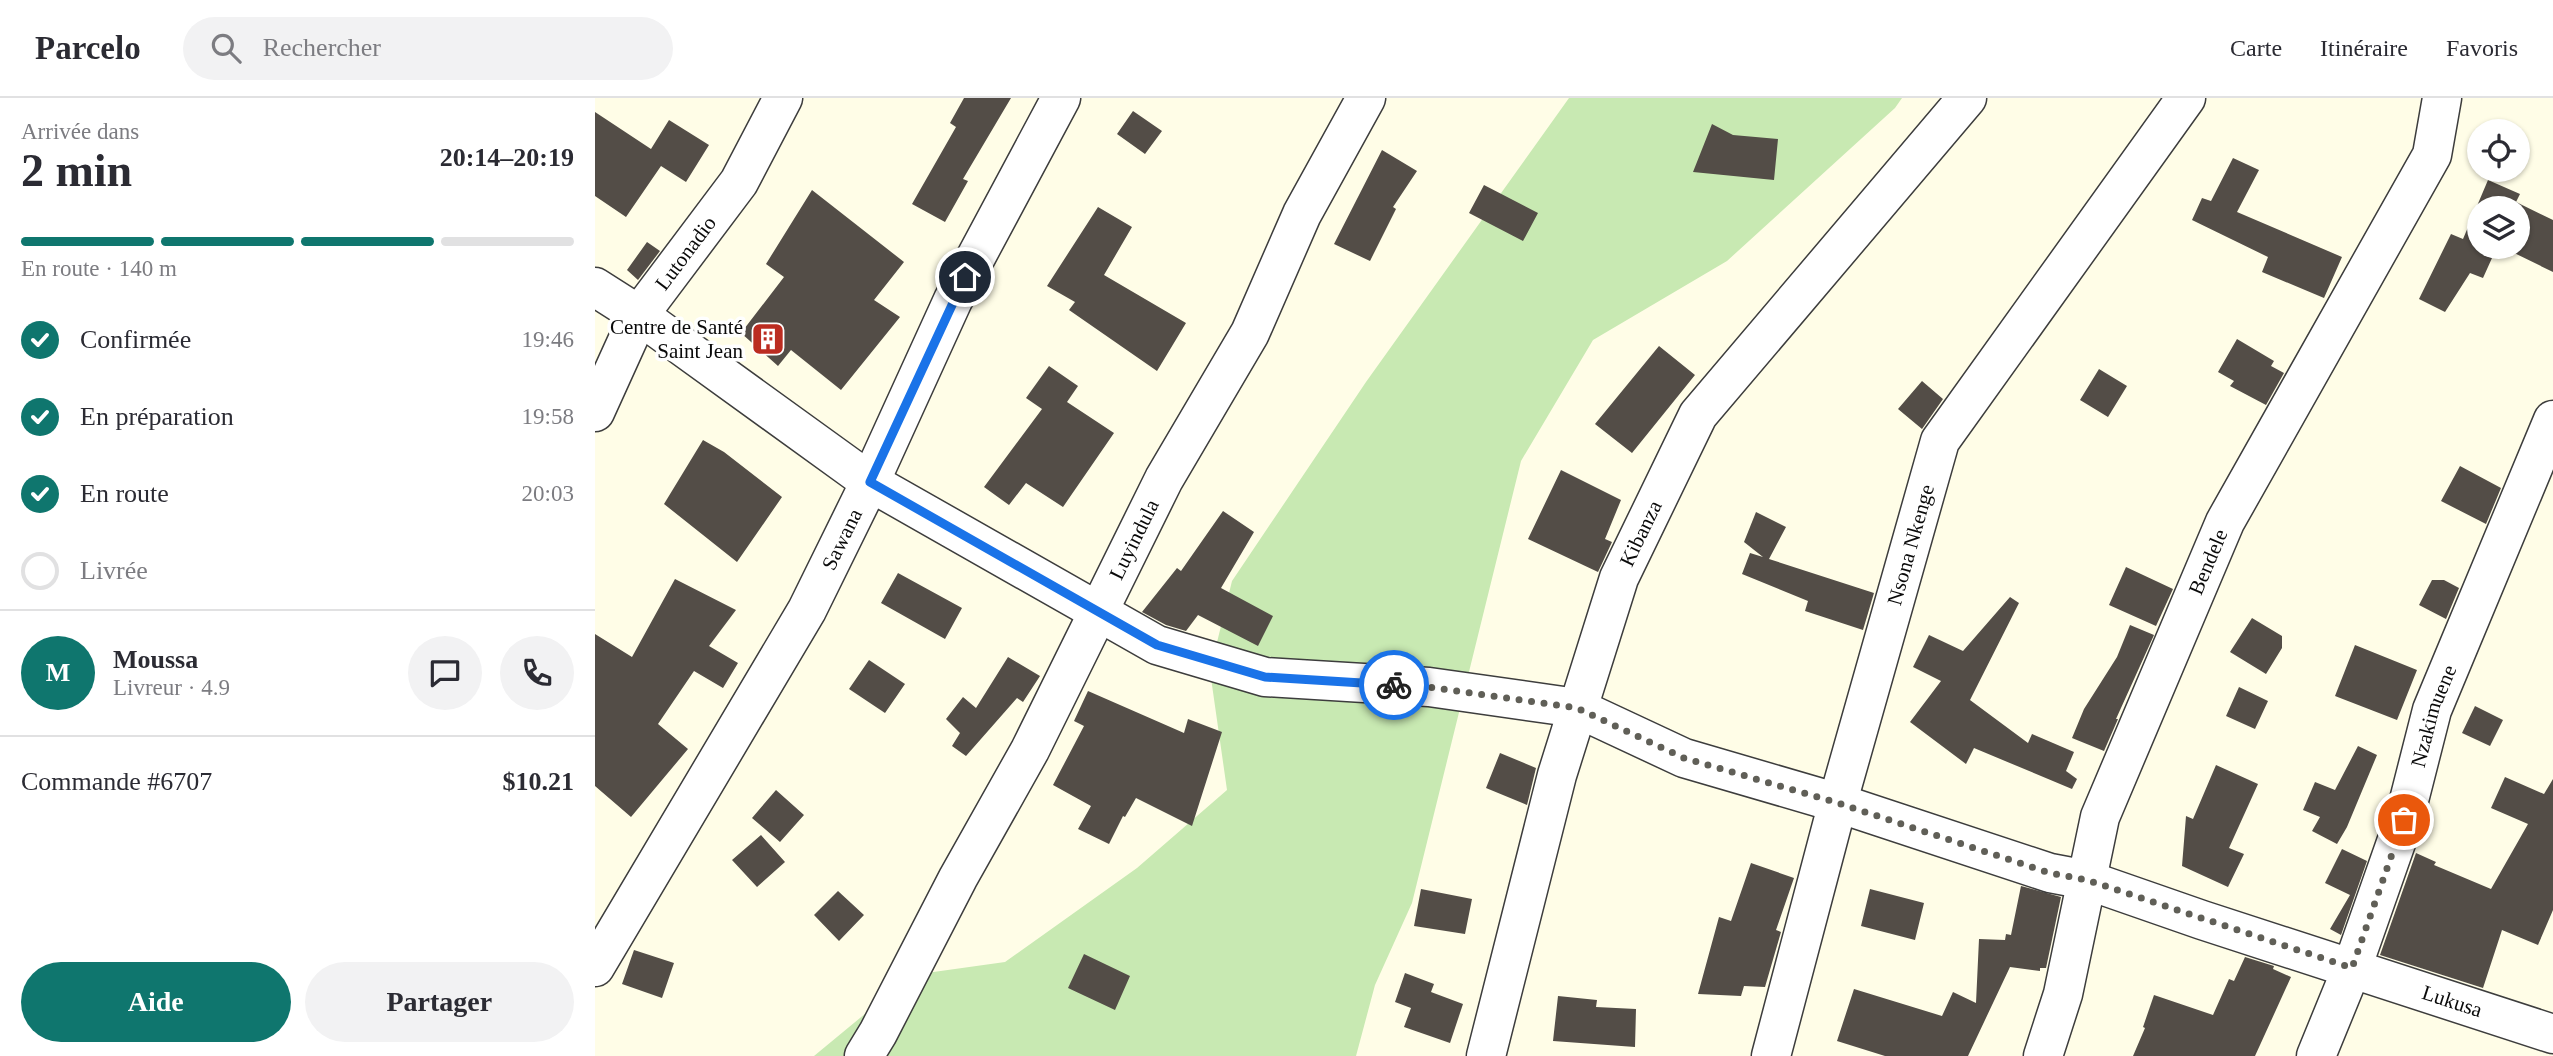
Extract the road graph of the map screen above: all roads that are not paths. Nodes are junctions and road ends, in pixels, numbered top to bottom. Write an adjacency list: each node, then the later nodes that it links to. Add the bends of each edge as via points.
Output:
1 (783, 98): 8 (street, Lutonadio, via 739,182)
2 (1061, 98): 11 (street, Sawana, via 953,300)
3 (1366, 98): 12 (street, Luyindula, via 1302,214 1250,333 1164,479)
4 (1967, 98): 13 (street, Kibanza, via 1698,415 1619,578)
5 (2186, 98): 14 (street, Nsona Nkenge, via 1940,441)
6 (2442, 98): 15 (street, Bendele, via 2432,155 2225,522 2100,817)
7 (595, 287): 8 (street, Lukusa)
8 (639, 315): 9 (street, Lutonadio); 11 (street, Lukusa)
9 (595, 412)
10 (2553, 420): 17 (street, Nzakimuene, via 2432,710 2404,820)
11 (870, 482): 12 (street, Lukusa); 16 (street, Sawana, via 807,610)
12 (1100, 611): 13 (street, Lukusa, via 1157,645 1265,677 1429,687); 19 (street, Luyindula, via 1030,750)
13 (1577, 708): 14 (street, Lukusa, via 1684,758); 20 (street, Kibanza)
14 (1838, 803): 15 (street, Lukusa, via 2050,873); 21 (street, Nsona Nkenge)
15 (2087, 880): 17 (street, Lukusa); 22 (street, Bendele, via 2063,993)
16 (595, 967)
17 (2352, 968): 18 (street, Lukusa); 23 (street, Nzakimuene)
18 (2553, 1034)
19 (863, 1056)
20 (1486, 1056)
21 (1771, 1056)
22 (2043, 1056)
23 (2316, 1056)

